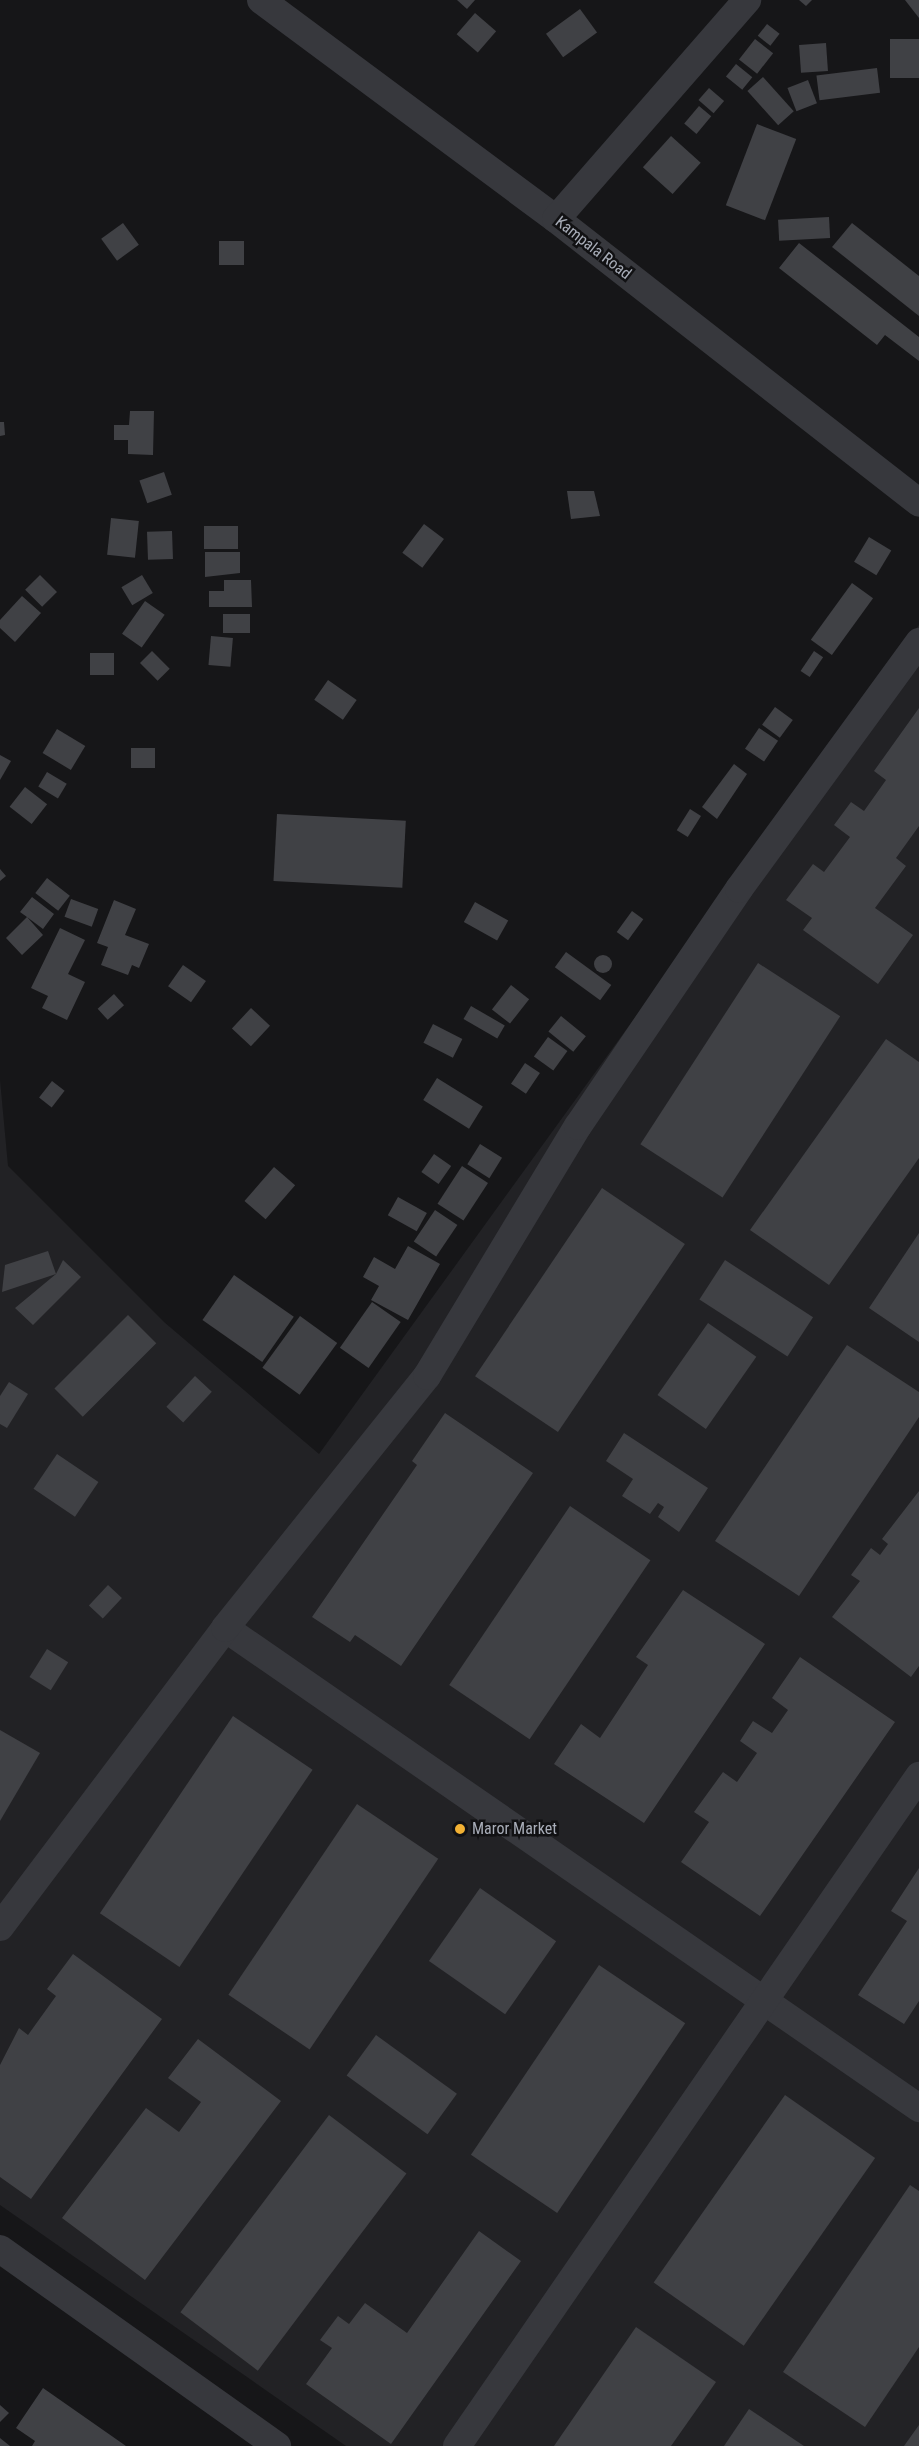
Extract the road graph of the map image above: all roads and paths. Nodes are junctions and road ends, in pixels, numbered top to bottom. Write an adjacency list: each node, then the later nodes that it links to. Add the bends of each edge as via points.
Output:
1 (261, 0): 3 (street, Kampala Road)
2 (747, 0): 3 (street)
3 (556, 219): 4 (street, Kampala Road)
4 (919, 503)
5 (919, 642): 6 (street, via 738,889 578,1126 427,1376)
6 (225, 1628): 8 (street); 9 (street)
7 (919, 1776): 9 (street)
8 (0, 1927)
9 (767, 2002): 10 (street); 13 (street)
10 (919, 2108)
11 (0, 2250): 12 (street)
12 (277, 2446)
13 (457, 2446)

